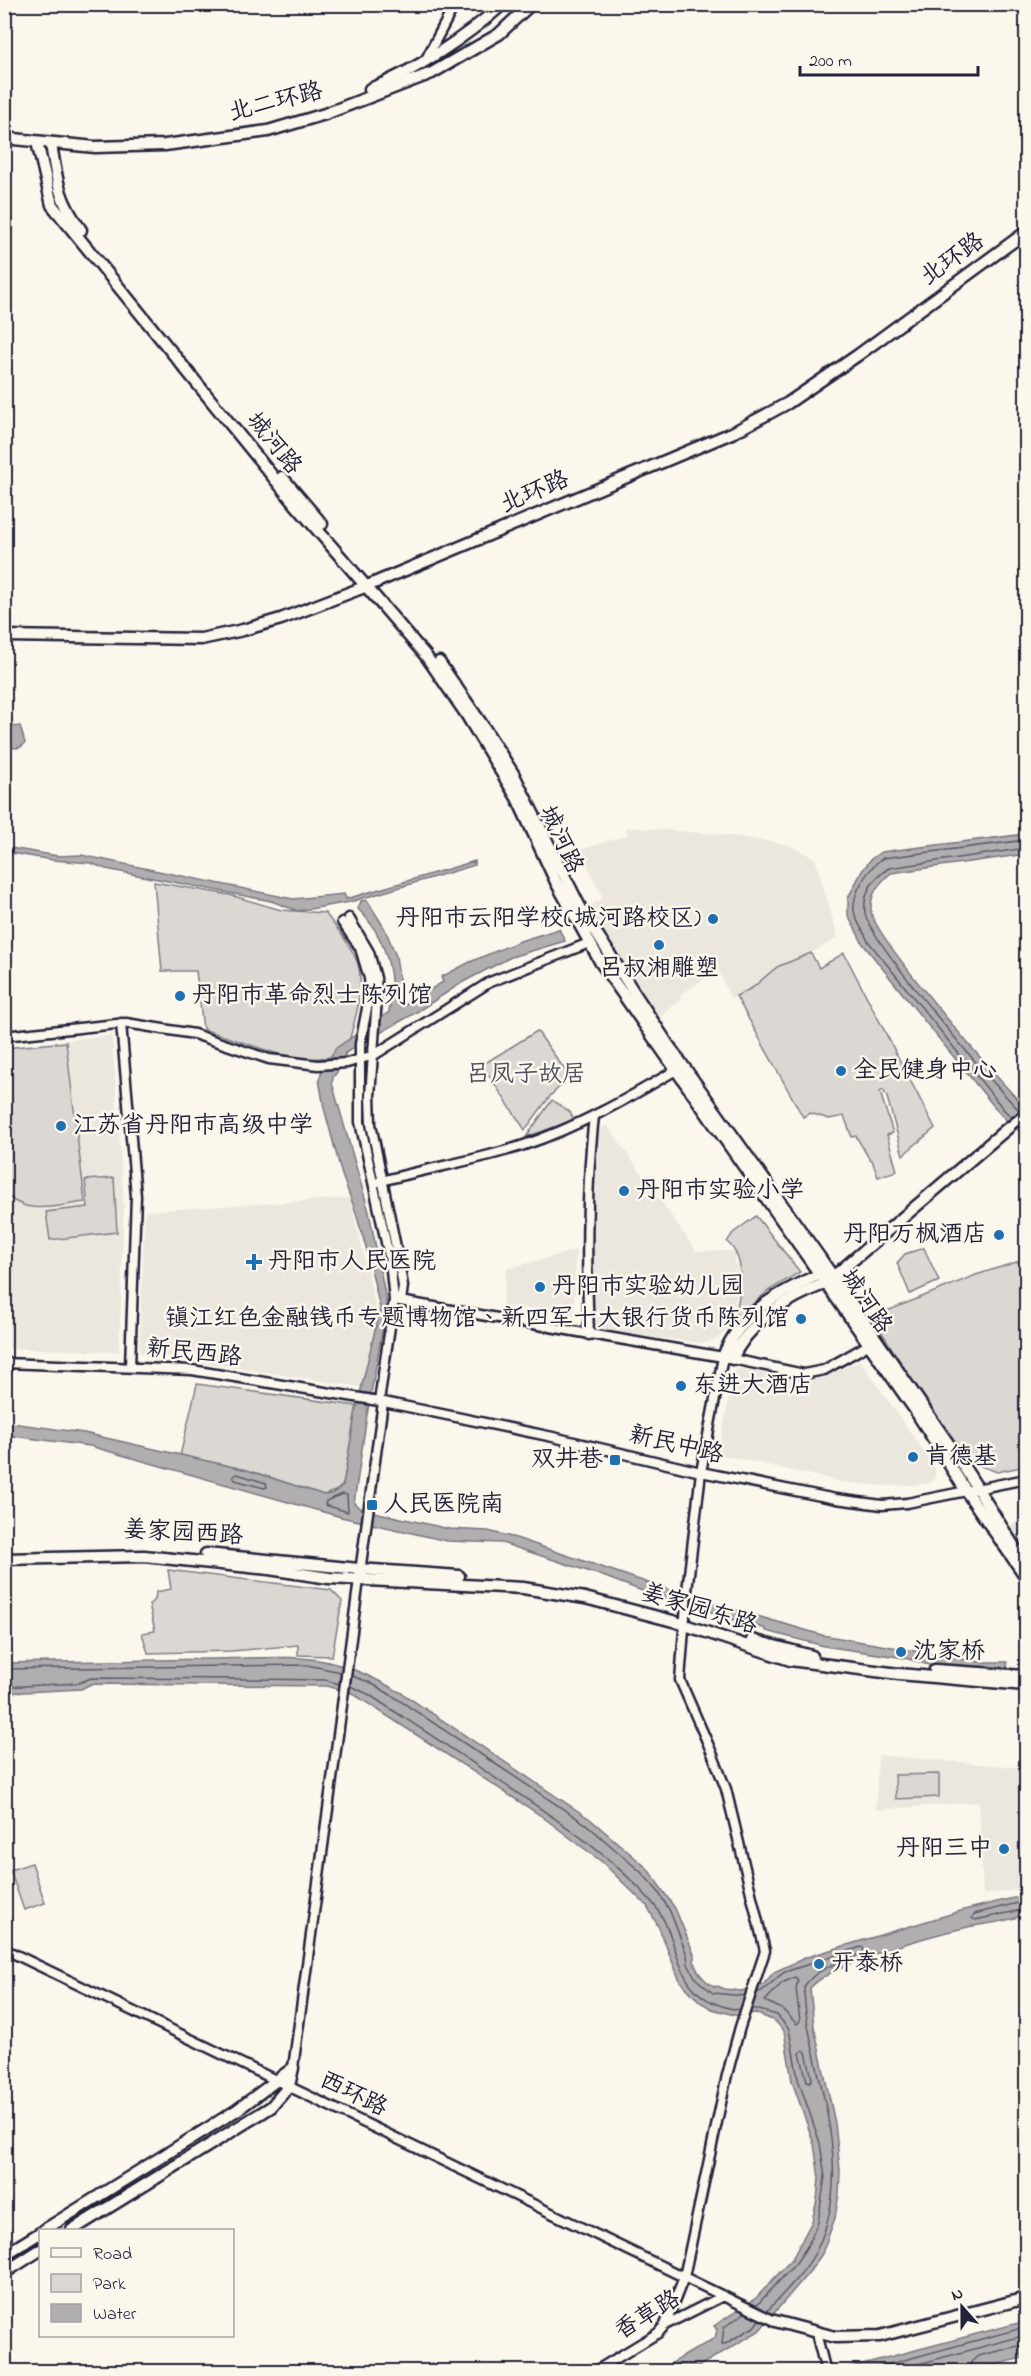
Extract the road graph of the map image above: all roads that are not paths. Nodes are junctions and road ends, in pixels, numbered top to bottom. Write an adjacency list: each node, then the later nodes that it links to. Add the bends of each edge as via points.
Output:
1 (454, 4): 4 (street)
2 (503, 4): 4 (main road, 北二环路, via 480,25)
3 (531, 4): 8 (main road, 北二环路, via 500,34 432,73 268,131 165,145)
4 (426, 59): 5 (main road, 北二环路, via 379,86 324,108 237,131 94,141)
5 (4, 132)
6 (4, 138): 7 (main road, 北二环路)
7 (36, 142): 8 (main road, 北二环路); 10 (main road, 城河路, via 52,205 296,505)
8 (51, 144): 10 (main road, 城河路, via 67,211)
9 (1026, 231): 10 (main road, 北环路, via 788,403 734,432)
10 (369, 585): 11 (main road, 北环路, via 281,619 201,639); 12 (main road, 城河路, via 466,714 517,798); 22 (main road, 城河路, via 421,640 481,723 528,801 581,909 605,948)
11 (4, 636)
12 (589, 944): 15 (street, via 490,982); 17 (main road, 城河路)
13 (121, 1023): 14 (street); 16 (street, via 194,1034 269,1059 322,1065); 28 (street, via 136,1196)
14 (4, 1036)
15 (372, 1056): 16 (street); 16 (street, via 376,988 372,963 363,938 345,920 360,948 369,978); 21 (street, via 371,1124)
16 (360, 1059): 21 (street, via 360,1122)
17 (676, 1070): 19 (street); 22 (main road, 城河路)
18 (1026, 1113): 20 (street)
19 (594, 1116): 21 (street, via 525,1145); 24 (street, via 588,1222)
20 (1009, 1127): 22 (main road)
21 (377, 1183): 23 (street)
22 (826, 1278): 25 (main road, 城河路); 26 (main road, via 775,1296 748,1318 728,1343); 32 (main road, 城河路)
23 (398, 1300): 24 (street); 29 (street)
24 (589, 1335): 26 (street)
25 (868, 1345): 26 (street, via 824,1370 804,1374); 33 (main road, 城河路)
26 (727, 1358): 30 (street)
27 (4, 1363): 28 (street, 新民西路)
28 (130, 1367): 29 (street, 新民西路, via 192,1370)
29 (379, 1401): 30 (street, 新民中路); 37 (street)
30 (701, 1472): 33 (street, 新民中路, via 836,1499 882,1504); 39 (street)
31 (1026, 1479): 32 (street, 新民中路)
32 (978, 1489): 33 (street, 新民中路); 36 (main road, 城河路)
33 (966, 1491): 38 (main road, 城河路)
34 (4, 1553): 37 (main road, 姜家园西路, via 157,1550)
35 (4, 1559): 37 (main road, 姜家园西路, via 144,1556)
36 (1026, 1564)
37 (359, 1575): 39 (main road, 姜家园东路, via 541,1584); 43 (street)
38 (1026, 1577)
39 (684, 1618): 40 (main road, 姜家园东路, via 799,1654 899,1668); 41 (main road, 姜家园东路, via 790,1660); 54 (street, via 680,1680 726,1789 765,1951 727,2075)
40 (1026, 1676)
41 (1026, 1685)
42 (4, 1948): 44 (street, 西环路)
43 (292, 2068): 44 (main road); 45 (main road)
44 (278, 2081): 45 (street, 西环路); 46 (main road)
45 (289, 2086): 47 (main road, via 271,2107); 54 (street, 西环路)
46 (123, 2181): 47 (street); 48 (main road)
47 (130, 2194): 49 (main road)
48 (47, 2229)
49 (74, 2229)
50 (39, 2234): 52 (main road)
51 (39, 2251): 53 (main road)
52 (4, 2255)
53 (4, 2272)
54 (684, 2277): 55 (street, 西环路); 58 (street)
55 (723, 2296): 57 (street, 西环路); 58 (street, 香草路)
56 (1026, 2298): 59 (main road, via 880,2336 835,2337)
57 (775, 2321): 59 (main road)
58 (665, 2325): 61 (street, 香草路)
59 (816, 2333): 60 (street)
60 (825, 2369)
61 (594, 2372)

